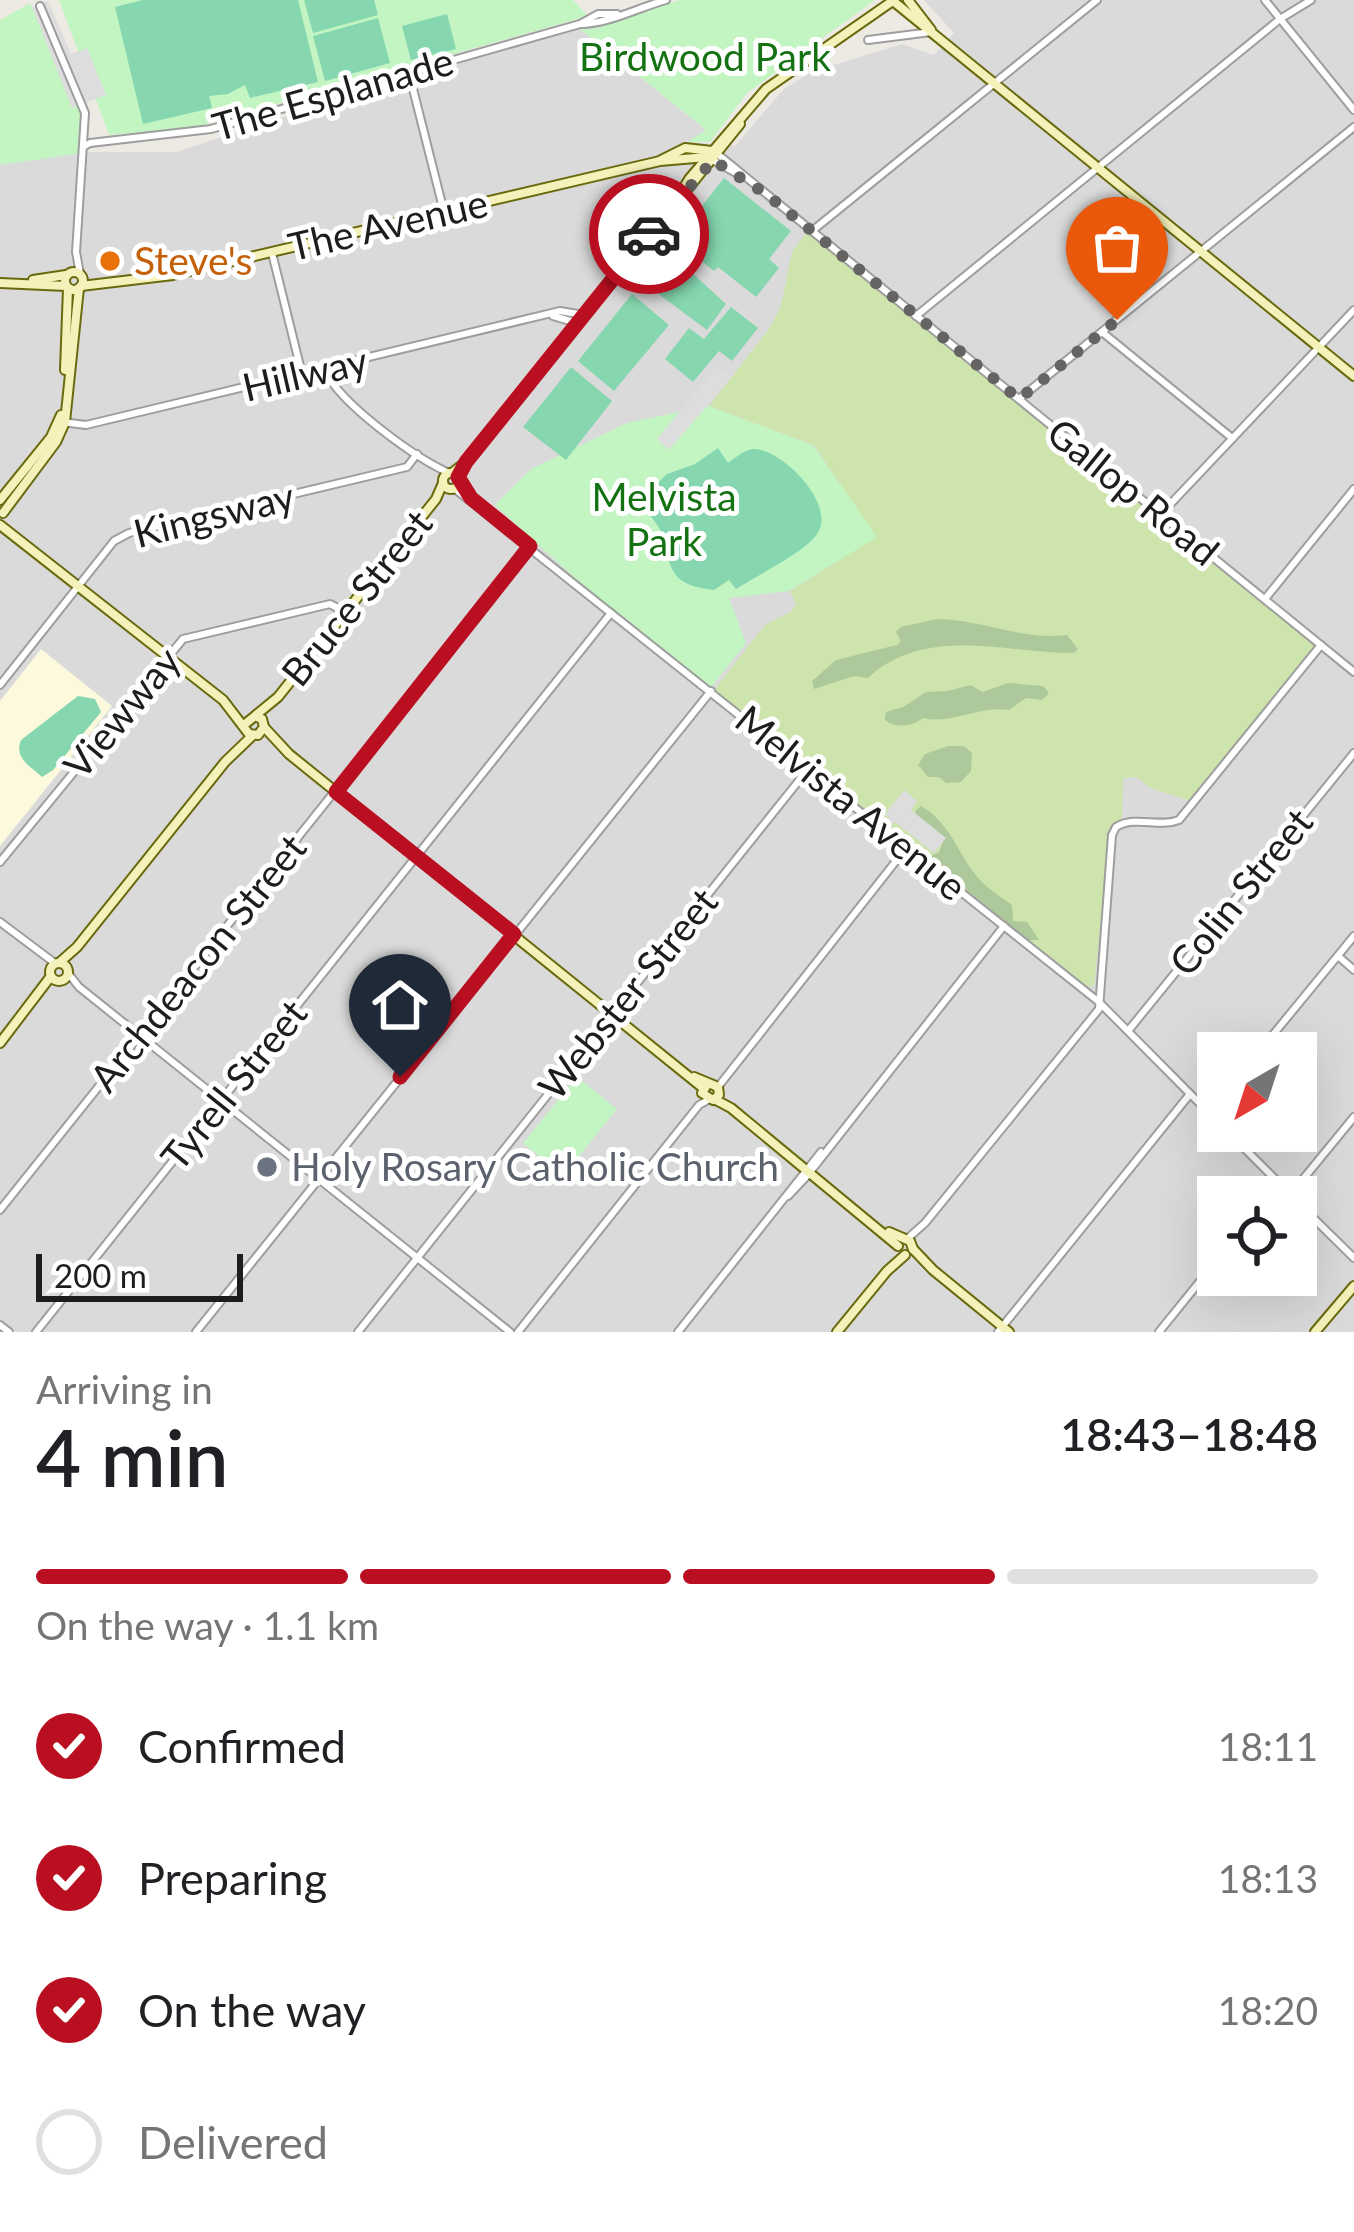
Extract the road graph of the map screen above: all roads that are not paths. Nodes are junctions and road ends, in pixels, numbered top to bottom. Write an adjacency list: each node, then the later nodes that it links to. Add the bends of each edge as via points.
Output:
1 (666, 0): 11 (street, The Esplanade)
2 (893, 0): 9 (street); 16 (street, Bruce Street, via 782,76)
3 (908, 0): 9 (street)
4 (1097, 0): 12 (street)
5 (1265, 0): 8 (street)
6 (1311, 0): 8 (street)
7 (40, 5): 15 (street, via 85,113)
8 (1280, 20): 13 (street); 17 (street)
9 (932, 32): 10 (street); 12 (street)
10 (868, 40)
11 (409, 73): 15 (street, The Esplanade, via 211,129); 18 (street)
12 (994, 84): 17 (street); 19 (street)
13 (1354, 110)
14 (1354, 128): 20 (street)
15 (83, 147): 22 (street)
16 (713, 155): 18 (street, The Avenue, via 686,148); 19 (street, Gallop Road); 29 (street, Bruce Street)
17 (1098, 168): 20 (street); 28 (street)
18 (444, 212): 21 (street, The Avenue)
19 (812, 232): 28 (street, Gallop Road)
20 (1201, 252): 30 (street); 31 (street)
21 (272, 253): 23 (street, The Avenue); 33 (street)
22 (74, 274): 23 (street, The Avenue); 24 (street, The Avenue); 26 (street); 26 (street)
23 (115, 280): 26 (street, The Avenue)
24 (20, 282): 25 (street, The Avenue); 26 (street, The Avenue)
25 (0, 283)
26 (74, 287): 36 (street)
27 (1354, 310): 31 (street)
28 (916, 316): 35 (street, Gallop Road)
29 (580, 319): 32 (street, Hillway, via 560,311); 39 (street, Bruce Street)
30 (1102, 332): 35 (street); 37 (street)
31 (1319, 347): 34 (street); 37 (street)
32 (324, 369): 33 (street, Hillway); 38 (street, Melvista Avenue, via 333,388)
33 (302, 374): 36 (street, Hillway, via 86,425)
34 (1354, 376)
35 (1019, 399): 41 (street, Gallop Road)
36 (63, 422): 42 (street)
37 (1232, 438): 41 (street)
38 (417, 454): 39 (street, Melvista Avenue); 44 (street, Kingsway, via 407,467 129,532)
39 (451, 481): 43 (street, Melvista Avenue); 46 (street, Bruce Street)
40 (1354, 489): 45 (street)
41 (1161, 514): 45 (street, Gallop Road)
42 (1, 515): 44 (street)
43 (530, 546): 47 (street, Melvista Avenue); 56 (street, Archdeacon Street)
44 (79, 586): 49 (street); 51 (street, Kingsway)
45 (1264, 599): 48 (street, Gallop Road)
46 (345, 612): 49 (street, Viewway, via 330,604 183,639); 53 (street, Bruce Street)
47 (612, 612): 52 (street, Melvista Avenue); 58 (street, Tyrell Street)
48 (1321, 645): 50 (street, Gallop Road); 67 (street, via 1179,820 1119,824)
49 (166, 656): 53 (street); 59 (street, Viewway)
50 (1354, 672)
51 (0, 685)
52 (711, 691): 55 (street, Melvista Avenue); 62 (street)
53 (254, 726): 56 (street); 66 (street, Bruce Street)
54 (1354, 753): 69 (street, Colin Street)
55 (808, 768): 57 (street, Melvista Avenue); 68 (street, Webster Street)
56 (336, 792): 58 (street); 71 (street, Archdeacon Street)
57 (907, 848): 61 (street, Melvista Avenue); 73 (street)
58 (417, 856): 62 (street); 75 (street, Tyrell Street)
59 (0, 862)
60 (0, 922): 66 (street)
61 (1004, 926): 67 (street, Melvista Avenue); 79 (street)
62 (514, 934): 68 (street); 82 (street)
63 (1354, 936): 64 (street)
64 (1338, 956): 65 (street); 70 (street)
65 (1354, 970)
66 (59, 972): 71 (street); 72 (street, Bruce Street)
67 (1099, 1002): 69 (street, Melvista Avenue); 85 (street)
68 (613, 1013): 73 (street); 86 (street, Webster Street)
69 (1128, 1031): 74 (street, Melvista Avenue)
70 (1275, 1032)
71 (140, 1035): 75 (street); 83 (street, Archdeacon Street)
72 (0, 1043)
73 (709, 1092): 79 (street); 96 (street)
74 (1190, 1094): 76 (street, Melvista Avenue); 91 (street)
75 (221, 1100): 82 (street); 93 (street, Tyrell Street)
76 (1197, 1101)
77 (1354, 1117): 81 (street)
78 (1248, 1152): 80 (street)
79 (808, 1170): 85 (street); 97 (street)
80 (1272, 1176)
81 (1306, 1176)
82 (319, 1179): 86 (street); 94 (street)
83 (0, 1210)
84 (1317, 1221): 87 (street)
85 (906, 1247): 91 (street); 98 (street)
86 (418, 1258): 95 (street, Webster Street); 96 (street)
87 (1354, 1259)
88 (1197, 1285): 99 (street)
89 (1353, 1290): 100 (street)
90 (0, 1324): 92 (street)
91 (1003, 1330)
92 (9, 1332)
93 (36, 1332)
94 (196, 1332)
95 (358, 1332)
96 (514, 1332)
97 (678, 1332)
98 (837, 1332)
99 (1159, 1332)
100 (1315, 1332)

